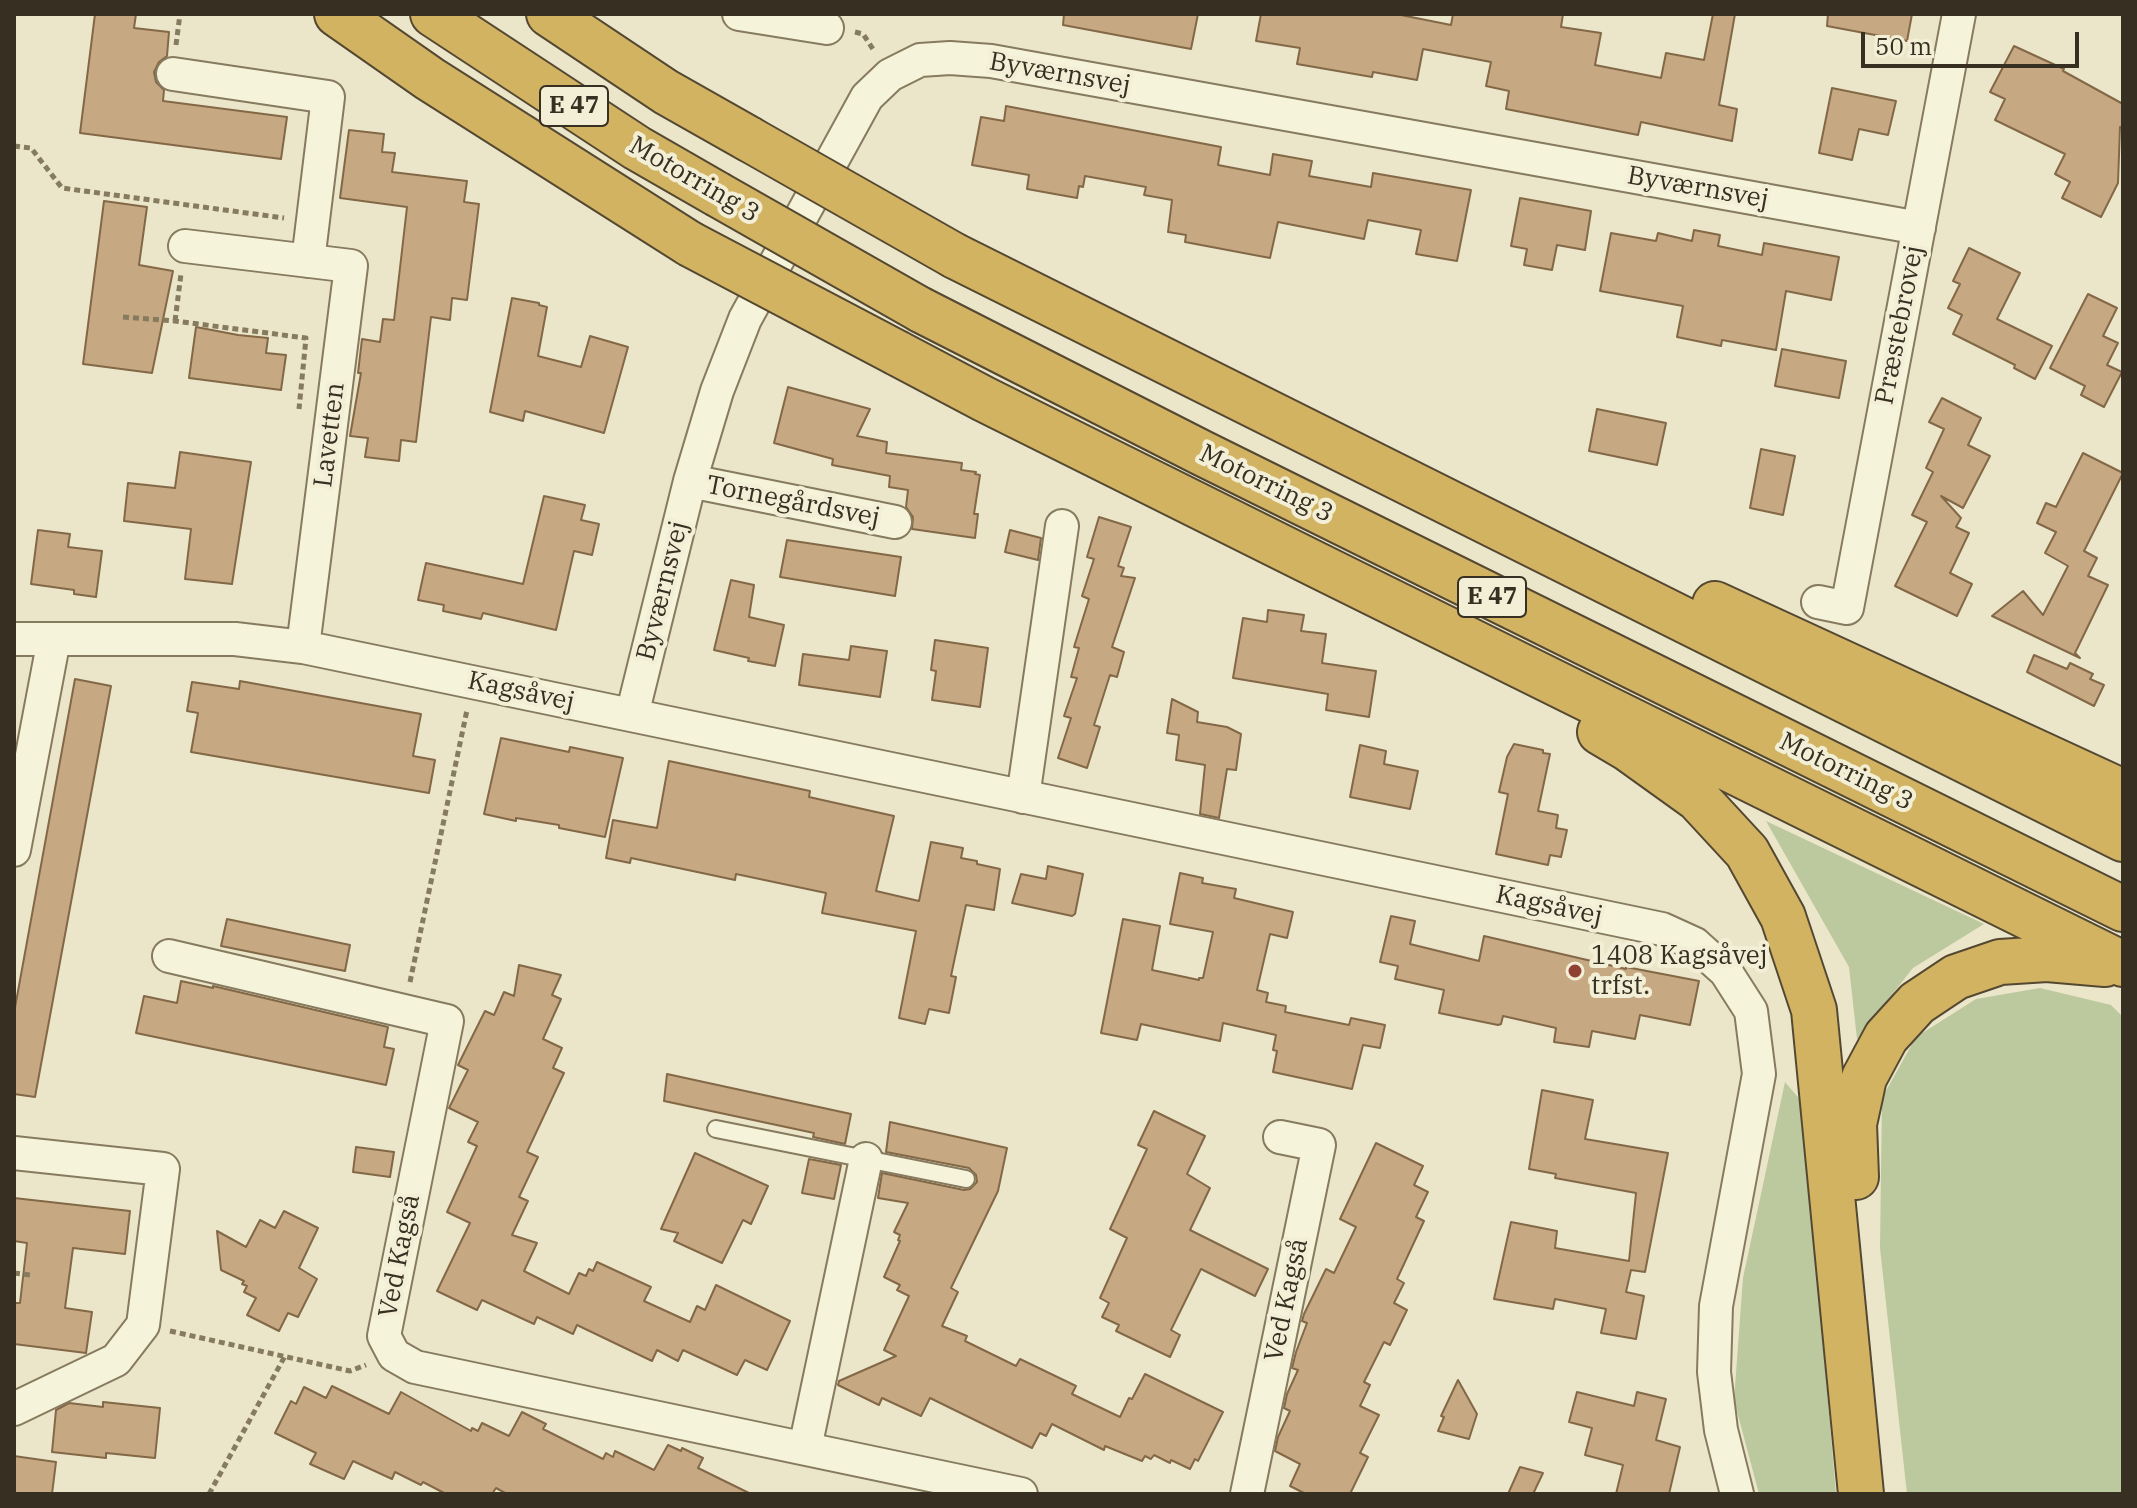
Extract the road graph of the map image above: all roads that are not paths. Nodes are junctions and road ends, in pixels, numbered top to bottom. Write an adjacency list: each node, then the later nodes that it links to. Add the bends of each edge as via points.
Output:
1 (337, 14): 16 (highway, bridge, via 690,244)
2 (433, 14): 26 (highway, Motorring 3 / E 47, bridge, via 637,148 921,310)
3 (549, 14): 14 (highway, E 47, bridge, via 666,92 955,256)
4 (739, 14): 6 (street)
5 (1959, 14): 9 (street, Præstebrovej)
6 (795, 18): 7 (street)
7 (827, 28)
8 (173, 74): 11 (street, via 328,97)
9 (1919, 228): 12 (street, Byværnsvej, via 991,61 920,60 890,75 867,97 850,125 745,319); 17 (street, Præstebrovej, via 1847,608)
10 (185, 246): 11 (street, Lavetten)
11 (308, 261): 20 (street, Lavetten, via 351,266)
12 (690, 481): 13 (street, Tornegårdsvej); 21 (street, Byværnsvej)
13 (895, 522)
14 (1490, 524): 22 (highway, via 1704,599); 24 (highway, E 47)
15 (1062, 526): 23 (street)
16 (1315, 564): 28 (highway); 39 (highway, via 1627,748 1698,799 1747,852 1783,917 1814,1010)
17 (1818, 602)
18 (14, 639): 19 (street, Kagsåvej)
19 (54, 639): 20 (street, Kagsåvej, via 235,639); 25 (street)
20 (303, 647): 21 (street, Kagsåvej)
21 (632, 715): 23 (street, Kagsåvej)
22 (2123, 792)
23 (1023, 797): 38 (street, Kagsåvej, via 1662,929 1695,944 1726,972 1751,1011 1759,1074 1716,1306 1714,1372)
24 (2123, 839)
25 (14, 850)
26 (2123, 909)
27 (169, 956): 35 (street, Ved Kagså, via 447,1021 384,1336 394,1355 415,1367)
28 (2123, 965): 40 (highway, via 2047,959 2000,962 1956,977 1917,1003 1886,1037 1864,1078 1854,1124 1856,1171)
29 (716, 1129): 32 (lane)
30 (1280, 1137): 37 (street, Ved Kagså, via 1319,1145)
31 (14, 1153): 34 (street, via 163,1169 143,1325 116,1360)
32 (866, 1159): 33 (lane); 35 (street)
33 (966, 1179)
34 (14, 1409)
35 (805, 1448): 36 (street, Ved Kagså)
36 (1021, 1494)
37 (1247, 1494)
38 (1737, 1494)
39 (1861, 1494)
40 (1889, 1494)

